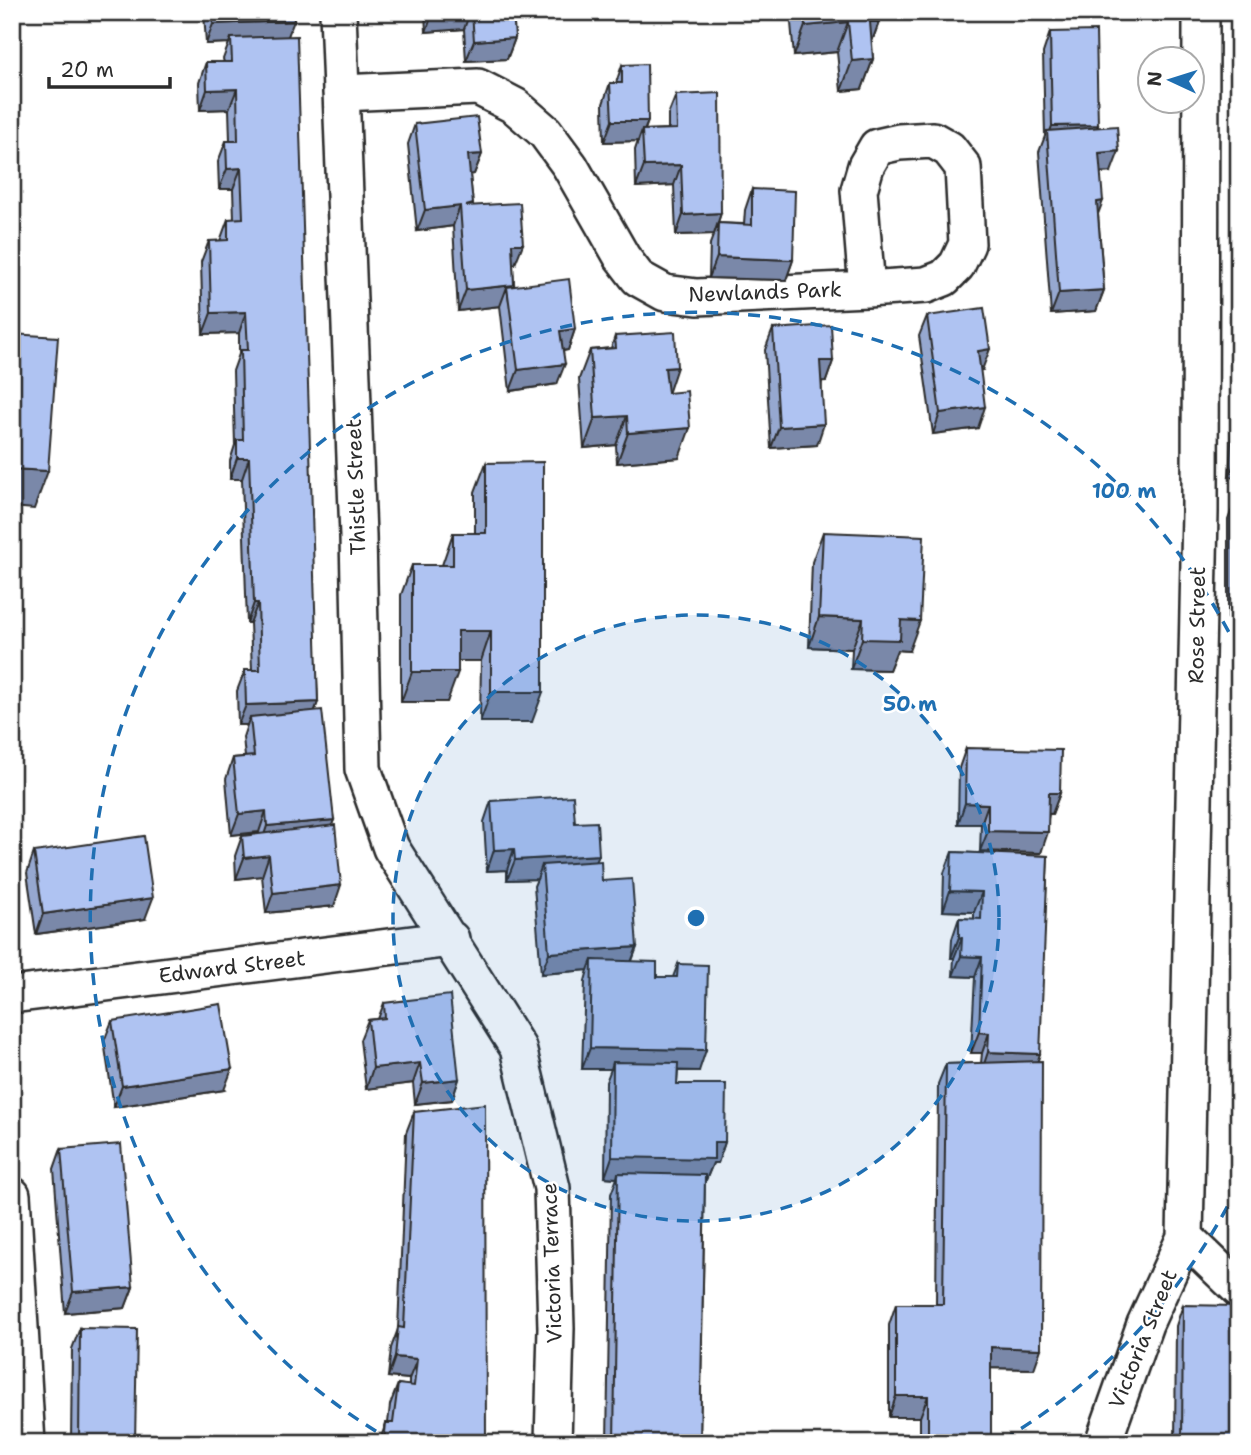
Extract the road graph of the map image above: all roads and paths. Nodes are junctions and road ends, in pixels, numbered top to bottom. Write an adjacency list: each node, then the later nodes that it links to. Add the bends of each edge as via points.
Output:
1 (338, 12): 3 (street, Thistle Street)
2 (1201, 12): 8 (street, Rose Street, via 1200,512)
3 (341, 93): 4 (street, Newlands Park, via 478,87 515,106 545,132 570,166 638,278 665,293 697,297); 5 (street, Thistle Street, via 363,769 391,848)
4 (867, 289): 4 (street, Newlands Park, via 859,190 866,166 877,147 933,140 950,149 963,167 967,244 944,278 926,285)
5 (451, 939): 6 (street, Edward Street); 11 (street, Victoria Terrace, via 518,1048 552,1188)
6 (12, 995)
7 (12, 1195): 10 (street)
8 (1185, 1237): 9 (street); 12 (street, Victoria Street, via 1145,1324)
9 (1239, 1289)
10 (27, 1443)
11 (553, 1443)
12 (1103, 1443)

